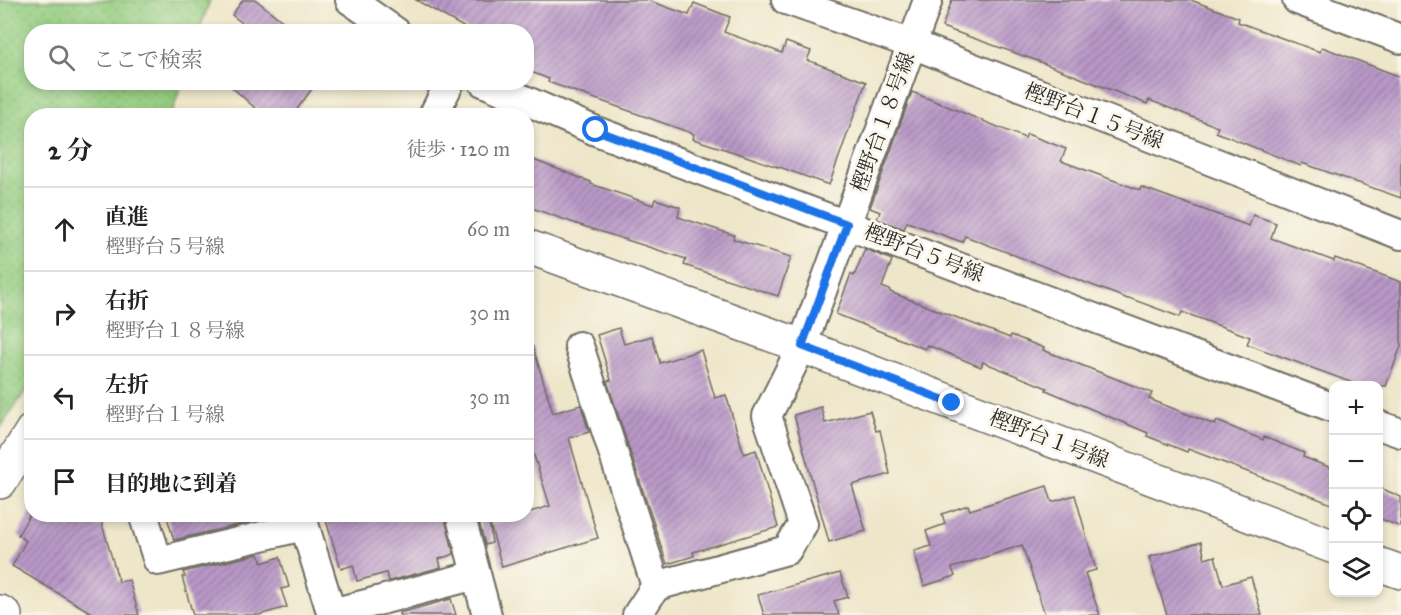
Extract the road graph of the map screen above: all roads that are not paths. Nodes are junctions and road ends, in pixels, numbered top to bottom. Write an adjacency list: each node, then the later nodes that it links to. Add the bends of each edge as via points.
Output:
1 (350, 0): 5 (street)
2 (786, 0): 7 (street, 樫野台１５号線)
3 (928, 0): 7 (street, 樫野台１８号線)
4 (1297, 0): 6 (street)
5 (388, 17)
6 (1401, 39)
7 (912, 44): 11 (street, 樫野台１８号線); 12 (street, 樫野台１５号線)
8 (446, 90): 10 (street)
9 (502, 90): 11 (street, 樫野台５号線, via 596,130)
10 (437, 108)
11 (847, 224): 15 (street, 樫野台１８号線); 16 (street, 樫野台５号線)
12 (1401, 235)
13 (534, 249): 15 (street, 樫野台１号線)
14 (579, 346): 29 (street)
15 (802, 346): 25 (street, 樫野台１号線); 29 (street, 樫野台１８号線, via 767,416 803,524 788,550)
16 (1329, 406)
17 (1383, 427): 18 (street)
18 (1401, 433)
19 (24, 444): 20 (street)
20 (0, 482)
21 (146, 522): 22 (street, via 158,561)
22 (295, 522)
23 (303, 522): 31 (street)
24 (462, 522): 28 (street)
25 (1329, 545)
26 (1383, 566): 27 (street)
27 (1401, 572)
28 (476, 575): 31 (street); 33 (street)
29 (656, 586): 34 (street)
30 (0, 612): 32 (street)
31 (332, 614)
32 (5, 615)
33 (487, 615)
34 (637, 615)

